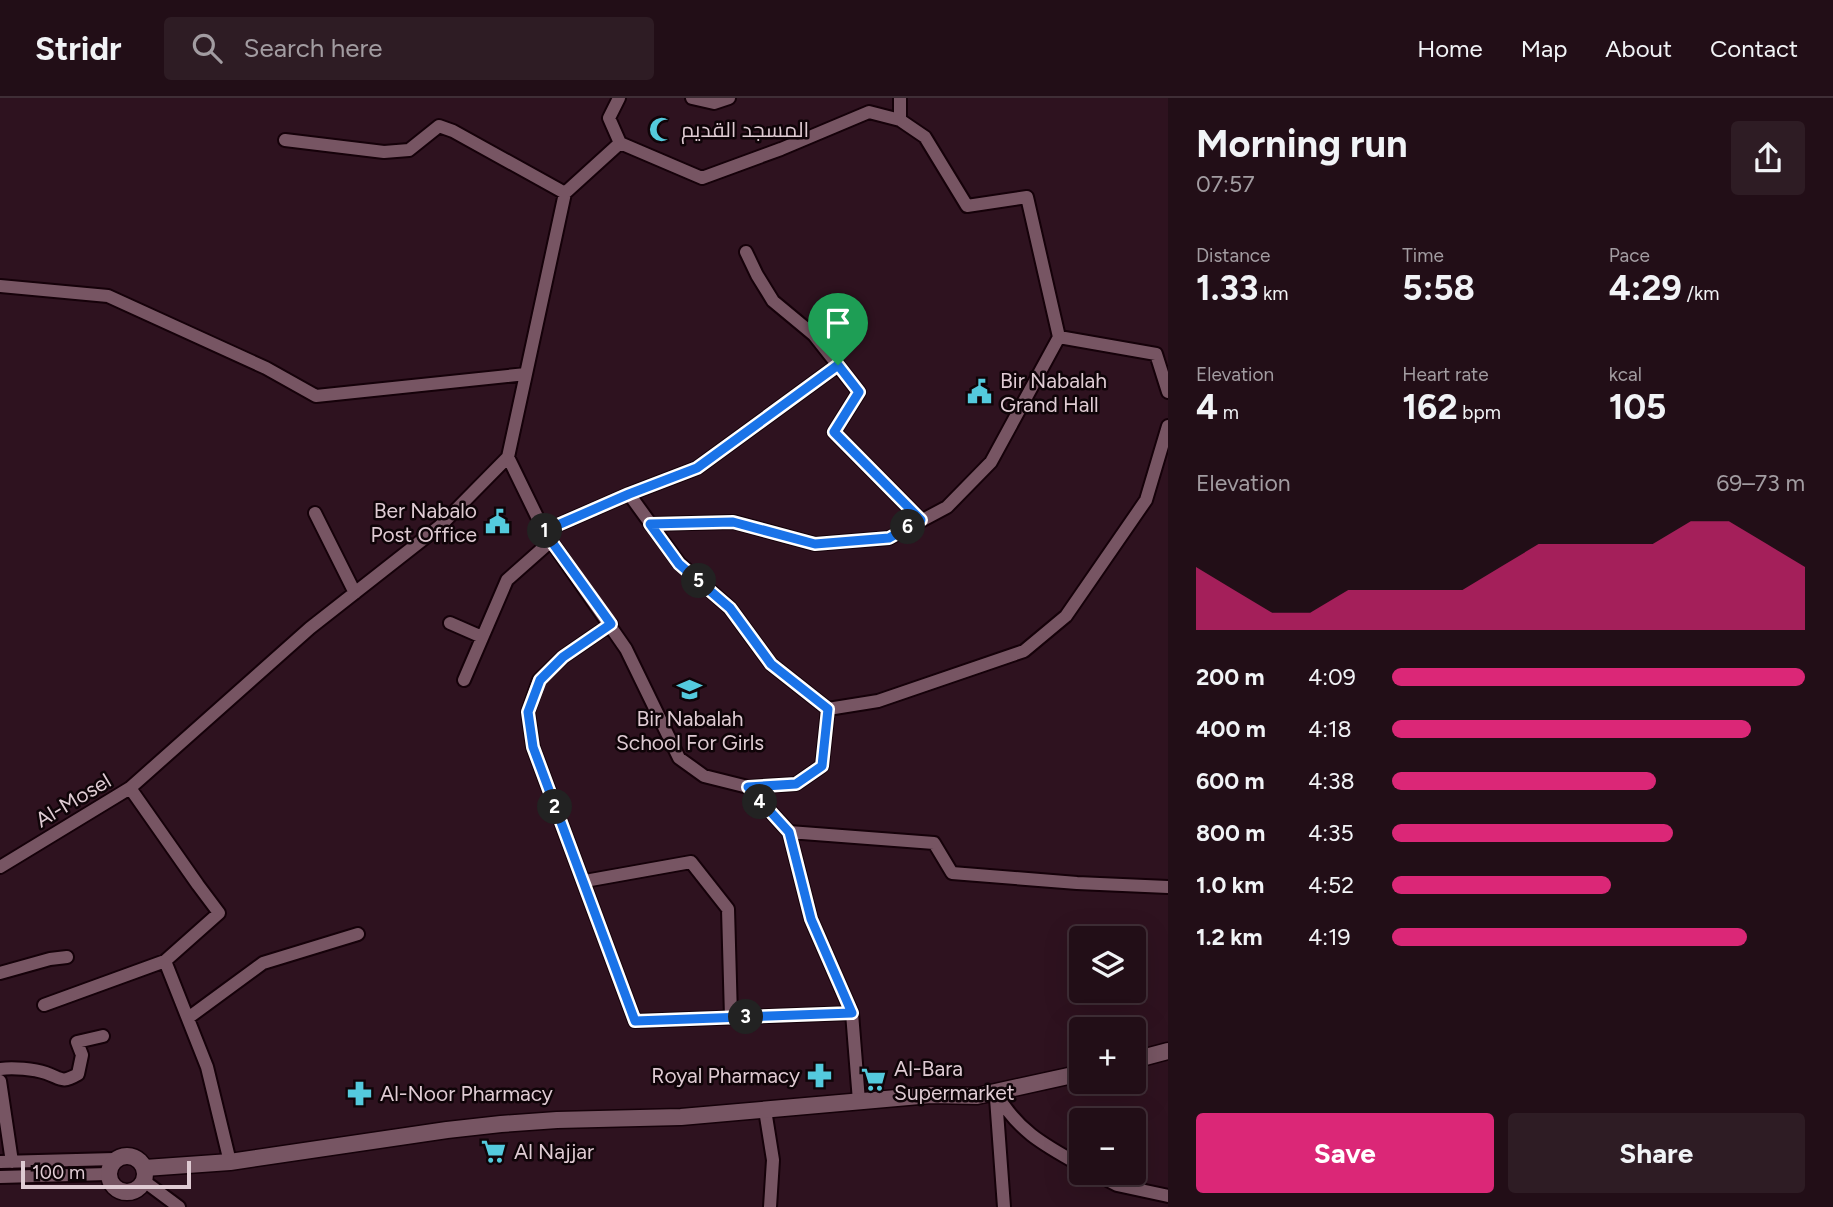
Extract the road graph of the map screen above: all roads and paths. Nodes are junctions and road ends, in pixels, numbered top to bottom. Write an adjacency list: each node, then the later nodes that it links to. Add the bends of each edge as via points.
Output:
1 (619, 98): 7 (street, via 609,118)
2 (692, 98): 3 (street, via 714,103)
3 (729, 98)
4 (900, 98): 5 (street)
5 (900, 120): 7 (street, via 869,112 702,178); 11 (street, via 925,137 967,206 1027,197)
6 (285, 141): 8 (street, via 384,152 409,150 439,126)
7 (620, 143): 8 (street)
8 (565, 193): 13 (street)
9 (746, 252): 12 (street, via 773,302 814,335)
10 (0, 286): 13 (street, via 108,296 266,368 316,396)
11 (1059, 337): 14 (street, via 1156,354); 19 (street, via 991,462 947,507)
12 (838, 365): 17 (street, via 697,468); 19 (street, via 859,392 834,432)
13 (526, 374): 16 (street)
14 (1168, 392)
15 (1168, 426): 27 (street, via 1146,500 1066,616 1024,651 878,701)
16 (508, 457): 21 (street); 22 (street, Al-Mosel, via 440,526)
17 (629, 494): 20 (street); 21 (street)
18 (315, 513): 22 (street)
19 (921, 520): 20 (street, via 889,538 815,544 733,522)
20 (650, 524): 27 (street, via 679,564 730,608 771,664)
21 (548, 536): 24 (street); 25 (street, via 507,580)
22 (355, 593): 29 (street, Al-Mosel)
23 (450, 623): 25 (street)
24 (611, 624): 28 (street, via 679,758 704,776); 32 (street, via 563,657 540,680 528,712 533,747)
25 (482, 637): 26 (street)
26 (464, 680)
27 (828, 709): 28 (street, via 822,766 796,784)
28 (748, 787): 30 (street)
29 (130, 788): 31 (street, Al-Mosel); 36 (street, via 219,913)
30 (789, 832): 33 (street, via 934,843 953,873); 39 (street, via 811,919)
31 (0, 867)
32 (585, 881): 40 (street, via 635,1021); 40 (street, via 691,862 728,909)
33 (1168, 887)
34 (358, 934): 41 (street, via 263,963)
35 (67, 957): 37 (street)
36 (165, 961): 38 (street); 41 (street)
37 (0, 973)
38 (44, 1005)
39 (852, 1013): 40 (street); 49 (street)
40 (731, 1017)
41 (188, 1018): 53 (street, via 206,1067)
42 (103, 1036): 45 (street, via 76,1042 82,1055 78,1073 69,1079)
43 (1168, 1051): 44 (street)
44 (1146, 1057)
45 (0, 1069)
46 (1069, 1076): 48 (street)
47 (0, 1081): 52 (street)
48 (995, 1091): 49 (street, via 977,1096); 51 (street, via 1007,1113 1026,1131); 62 (street)
49 (859, 1101): 50 (street)
50 (765, 1110): 53 (street, via 447,1129); 61 (street, via 773,1160)
51 (1069, 1158)
52 (6, 1162): 54 (street)
53 (230, 1162): 55 (street)
54 (112, 1167): 55 (street, via 123,1156 135,1157); 56 (street); 59 (street, via 112,1185)
55 (145, 1174): 59 (street, via 135,1191); 60 (street)
56 (0, 1177)
57 (1117, 1185): 58 (street)
58 (1168, 1196)
59 (122, 1199)
60 (179, 1207)
61 (770, 1207)
62 (1004, 1207)

